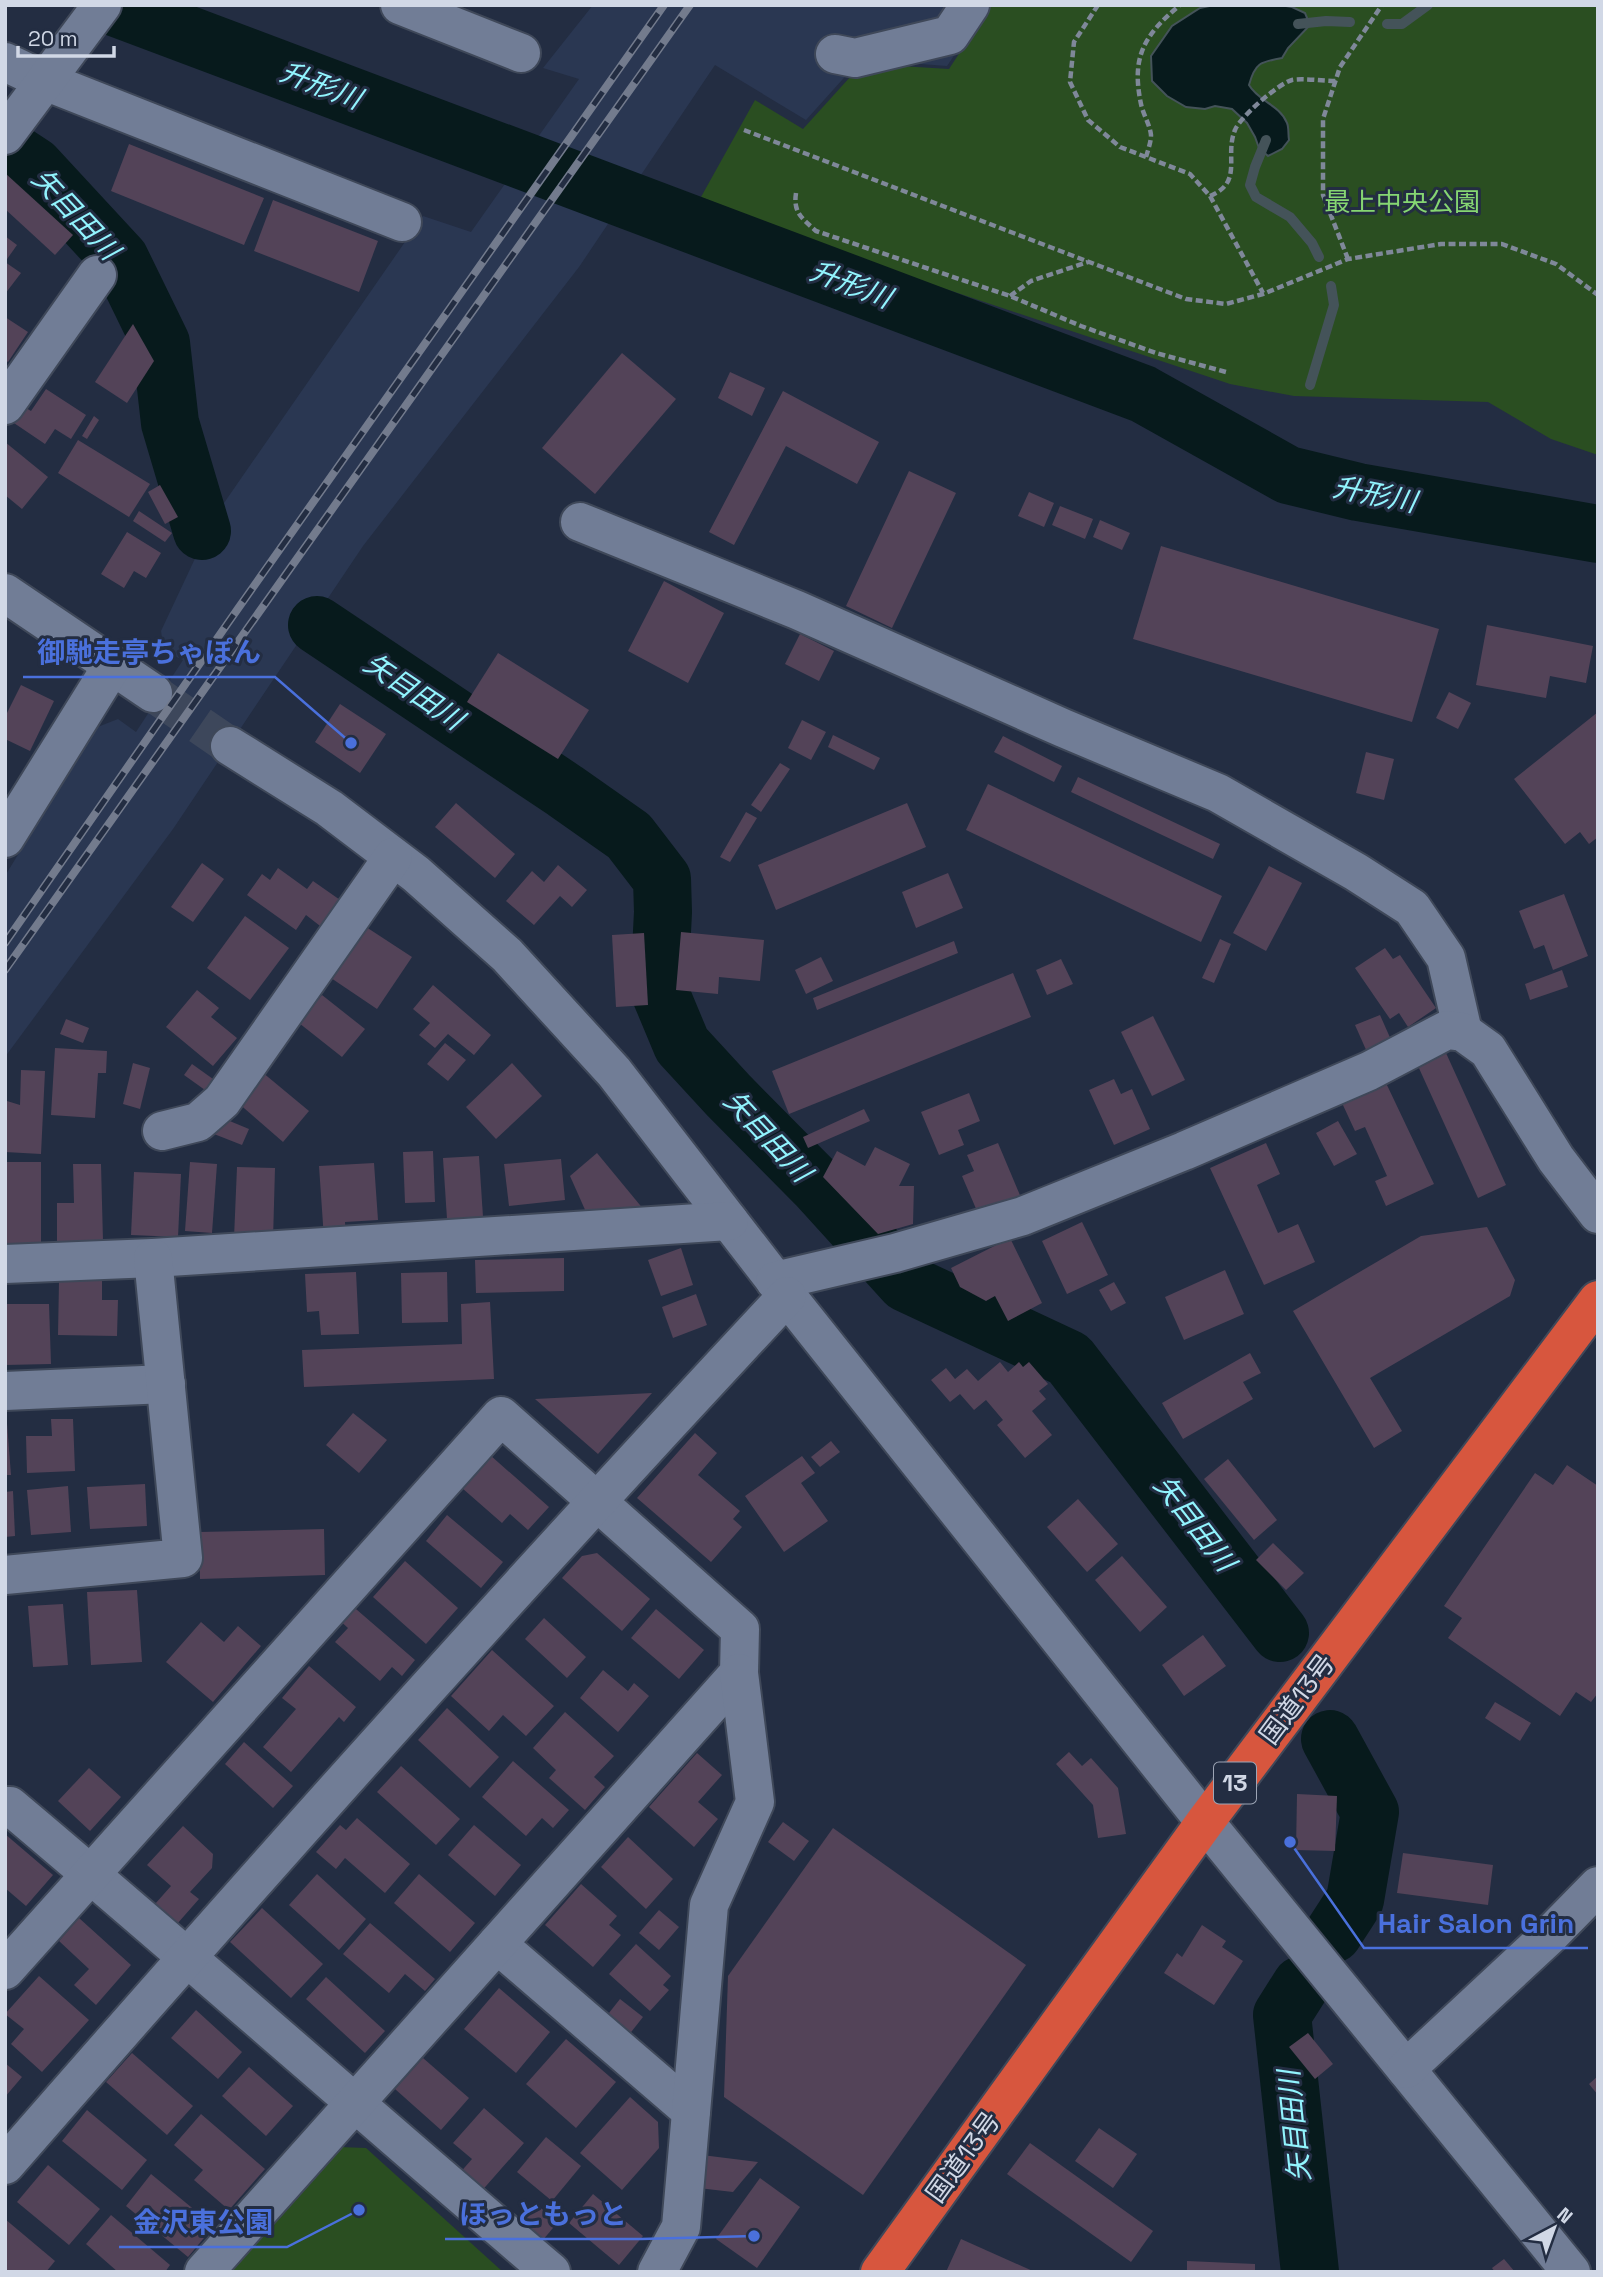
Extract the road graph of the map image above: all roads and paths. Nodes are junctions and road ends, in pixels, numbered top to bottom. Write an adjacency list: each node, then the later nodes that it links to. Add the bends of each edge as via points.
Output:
1 (102, 5): 10 (street)
2 (400, 5): 7 (street)
3 (970, 5): 8 (street, via 950,35 855,58)
4 (1098, 5): 14 (path, via 1074,42 1070,82 1088,120 1120,147)
5 (1180, 5): 14 (path, via 1156,27 1143,48 1136,74 1151,135)
6 (1382, 5): 11 (path, via 1339,67)
7 (522, 53)
8 (835, 54)
9 (5, 62): 10 (street)
10 (52, 71): 12 (street); 17 (street)
11 (1336, 81): 16 (path, via 1292,80 1267,96 1235,127 1230,177 1223,191); 18 (path, via 1323,119 1324,195)
12 (10, 129)
13 (744, 130): 19 (path)
14 (1146, 157): 16 (path, via 1191,174)
15 (796, 193): 23 (path, via 797,211 816,231)
16 (1210, 196): 21 (path)
17 (402, 222)
18 (1348, 259): 21 (path); 22 (path, via 1441,244 1502,244 1556,264)
19 (1089, 262): 21 (path, via 1186,299 1226,304); 23 (path, via 1031,281)
20 (97, 275): 25 (street)
21 (1264, 294)
22 (1598, 295)
23 (1010, 296): 24 (path, via 1144,348)
24 (1226, 372)
25 (5, 405)
26 (580, 522): 33 (street, via 797,610 1218,793 1356,872 1412,908 1446,958)
27 (5, 593): 28 (street)
28 (112, 666): 29 (street); 31 (street)
29 (153, 692)
30 (230, 746): 32 (street, via 328,808)
31 (5, 838)
32 (393, 857): 34 (street, via 222,1101 198,1122); 36 (street, via 507,955 614,1072)
33 (1464, 1032): 35 (street, via 1488,1050 1556,1159); 39 (street, via 1447,1030 1370,1071 1023,1216 856,1261)
34 (162, 1131)
35 (1598, 1214)
36 (729, 1221): 37 (street); 39 (street)
37 (153, 1258): 38 (street); 41 (street)
38 (5, 1264)
39 (781, 1289): 43 (street); 47 (street)
40 (1598, 1300): 47 (highway, 国道13号 / 13)
41 (166, 1384): 42 (street); 44 (street, via 183,1558)
42 (5, 1391)
43 (597, 1500): 45 (street, via 740,1629); 48 (street, via 501,1416); 51 (street)
44 (5, 1575)
45 (739, 1673): 50 (street); 55 (street, via 755,1802 709,1905)
46 (5, 1806): 48 (street)
47 (1205, 1822): 53 (street); 60 (highway, 国道13号 / 13)
48 (91, 1874): 51 (street); 52 (street)
49 (1598, 1886): 53 (street)
50 (497, 1944): 54 (street); 55 (street)
51 (187, 1955): 54 (street); 56 (street)
52 (5, 1970)
53 (1406, 2069): 61 (street)
54 (354, 2104): 57 (street); 58 (street)
55 (691, 2111): 59 (street, via 681,2227)
56 (5, 2165)
57 (204, 2272)
58 (551, 2272)
59 (657, 2272)
60 (880, 2272)
61 (1571, 2272)

